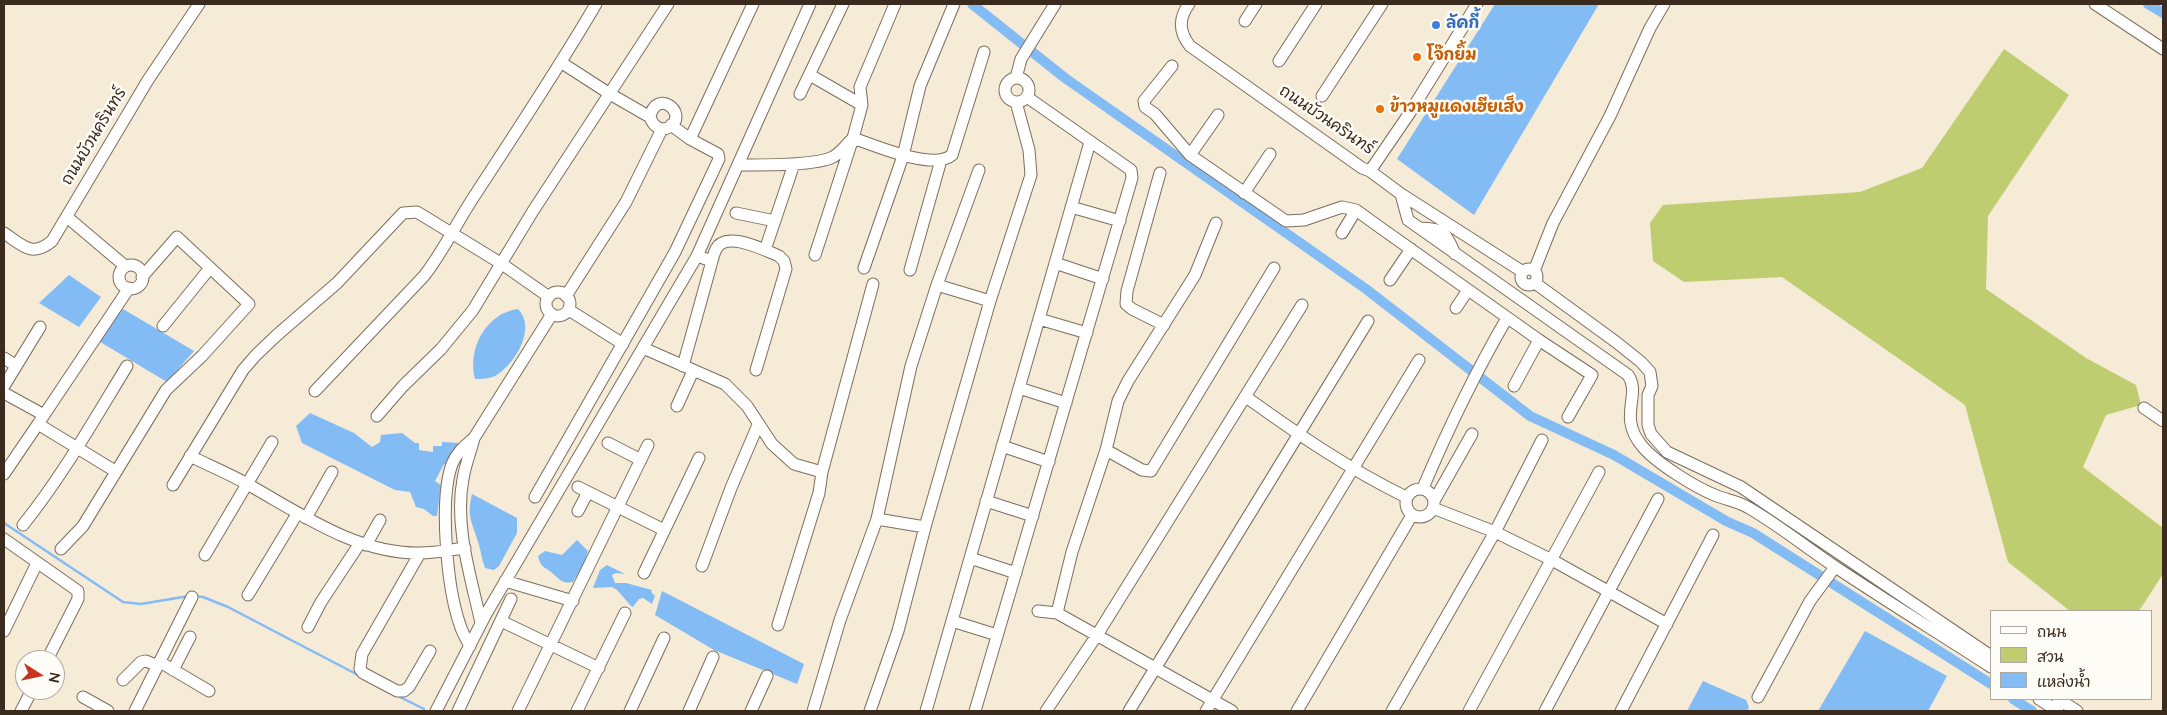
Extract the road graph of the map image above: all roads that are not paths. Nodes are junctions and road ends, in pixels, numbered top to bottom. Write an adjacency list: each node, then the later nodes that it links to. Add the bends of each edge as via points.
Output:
1 (199, 4): 51 (street, ถนนบัวนครินทร์, via 143,89)
2 (596, 4): 21 (street)
3 (668, 4): 25 (street)
4 (753, 4): 35 (street)
5 (810, 4): 42 (street)
6 (843, 4): 23 (street)
7 (896, 4): 30 (street, via 860,88)
8 (954, 4): 39 (street, via 920,86)
9 (1055, 4): 24 (street, via 1021,59)
10 (1189, 4): 44 (street, ถนนบัวนครินทร์, via 1180,24 1183,37 1190,46)
11 (1255, 4): 17 (street)
12 (1316, 4): 20 (street)
13 (1382, 4): 27 (street)
14 (1477, 4): 44 (street, ถนนบัวนครินทร์)
15 (1664, 4): 70 (street, via 1553,223)
16 (2095, 4): 18 (street)
17 (1245, 21)
18 (2163, 49)
19 (984, 52): 40 (street, via 952,155)
20 (1279, 60)
21 (562, 63): 25 (street); 57 (street)
22 (1172, 66): 38 (street, via 1144,101 1145,107 1155,114)
23 (810, 75): 26 (street); 30 (street)
24 (1016, 78): 28 (street, via 1028,83); 29 (street, via 1007,82 1005,94)
25 (610, 94): 32 (street); 64 (street)
26 (800, 94)
27 (1322, 96)
28 (1027, 97): 29 (street); 36 (street)
29 (1016, 102): 80 (street, via 1029,150 1031,174)
30 (862, 105): 34 (street)
31 (1218, 115): 38 (street)
32 (650, 117): 33 (street, via 657,128); 33 (street, via 656,105 669,104 676,115)
33 (667, 127): 35 (street); 78 (street, via 626,202)
34 (853, 138): 39 (street); 41 (street, via 831,158); 60 (street)
35 (690, 139): 93 (street, via 718,154 719,159 675,252)
36 (1090, 142): 48 (street); 53 (street, via 1132,173)
37 (1270, 154): 46 (street)
38 (1190, 155): 46 (street)
39 (903, 156): 40 (street); 67 (street)
40 (940, 160): 69 (street)
41 (794, 164): 42 (street); 52 (street)
42 (739, 165): 61 (street)
43 (979, 170): 75 (street)
44 (1370, 171): 47 (street)
45 (1160, 174): 88 (street, via 1126,304)
46 (1244, 193): 49 (street, via 1286,221 1304,220 1342,207)
47 (1401, 194): 70 (street); 166 (street, via 1408,220 1420,228 1436,228 1448,236 1455,254 1628,375 1633,389 1630,429 1651,455 1704,490 1746,506)
48 (1071, 207): 53 (street); 63 (street)
49 (1356, 210): 56 (street); 59 (street)
50 (736, 213): 52 (street)
51 (67, 217): 55 (street, ถนนบัวนครินทร์, via 52,241 35,251); 65 (street)
52 (774, 221): 58 (street)
53 (1120, 221): 72 (street)
54 (1216, 223): 88 (street, via 1195,275)
55 (4, 233)
56 (1342, 233)
57 (452, 234): 64 (street); 104 (street, via 424,276); 125 (street, via 417,212 404,213 336,283 256,355 243,370)
58 (766, 244)
59 (1411, 249): 73 (street); 77 (street)
60 (815, 255)
61 (696, 256): 62 (street); 94 (street)
62 (712, 261): 99 (street); 100 (street, via 721,243 733,240 779,256 784,261 786,269)
63 (1055, 263): 72 (street); 86 (street)
64 (502, 264): 79 (street); 110 (street, via 473,310)
65 (125, 266): 71 (street, via 135,266); 76 (street, via 120,280)
66 (210, 268): 71 (street, via 177,237); 89 (street); 130 (street, via 249,304 166,390)
67 (864, 268)
68 (1274, 268): 124 (street, via 1151,471 1142,470)
69 (910, 270)
70 (1531, 275): 193 (street, via 1650,372 1652,386 1648,395 1648,425 1651,434 1668,452 1741,487)
71 (142, 277): 76 (street, via 138,285)
72 (1103, 279): 91 (street)
73 (1390, 280)
74 (873, 284): 132 (street)
75 (936, 285): 80 (street); 148 (street, via 911,366)
76 (129, 288): 112 (street)
77 (1468, 290): 82 (street); 85 (street)
78 (566, 296): 79 (street, via 559,293); 83 (street, via 570,302)
79 (549, 297): 84 (street, via 547,308)
80 (990, 301): 151 (street)
81 (1302, 305): 106 (street)
82 (1456, 308)
83 (569, 310): 84 (street, via 563,315); 93 (street)
84 (552, 314): 117 (street)
85 (1508, 318): 92 (street); 137 (street, via 1483,358)
86 (1039, 320): 91 (street); 103 (street)
87 (1368, 320): 116 (street)
88 (1164, 324): 124 (street, via 1118,401)
89 (162, 326)
90 (40, 327): 97 (street)
91 (1087, 333): 107 (street)
92 (1539, 340): 102 (street); 111 (street, via 1592,375)
93 (624, 344): 138 (street)
94 (643, 348): 99 (street); 169 (street)
95 (4, 358): 97 (street)
96 (1419, 360): 129 (street)
97 (15, 365): 101 (street)
98 (127, 366): 123 (street)
99 (688, 368): 108 (street); 114 (street, via 724,384 747,406)
100 (756, 370)
101 (4, 386)
102 (1514, 386)
103 (1019, 388): 107 (street); 122 (street)
104 (315, 392)
105 (4, 393): 112 (street)
106 (1246, 397): 116 (street); 186 (street)
107 (1066, 402): 128 (street)
108 (677, 406)
109 (2144, 408): 113 (street)
110 (378, 416)
111 (1568, 417)
112 (41, 420): 123 (street); 134 (street)
113 (2163, 421)
114 (758, 425): 132 (street, via 772,444 794,464); 165 (street)
115 (1472, 434): 142 (street)
116 (1299, 435): 129 (street); 197 (street)
117 (474, 438): 157 (street, via 463,478 461,502); 159 (street, via 460,450 452,465 445,532)
118 (1542, 440): 153 (street)
119 (272, 442): 135 (street)
120 (608, 443): 127 (street)
121 (648, 445): 127 (street)
122 (1002, 446): 128 (street); 141 (street)
123 (78, 448): 130 (street); 150 (street)
124 (1106, 450): 177 (street, via 1072,552)
125 (190, 456): 135 (street); 136 (street)
126 (698, 458): 152 (street)
127 (641, 460): 143 (street)
128 (1048, 462): 147 (street)
129 (1353, 470): 139 (street); 205 (street)
130 (115, 471): 158 (street, via 82,526)
131 (332, 472): 146 (street)
132 (822, 472): 182 (street, via 819,493)
133 (1599, 472): 163 (street)
134 (4, 474)
135 (247, 484): 146 (street); 161 (street)
136 (173, 485)
137 (1423, 488): 139 (street, via 1413,490); 142 (street, via 1430,493)
138 (535, 497)
139 (1406, 497): 145 (street, via 1406,507)
140 (1658, 499): 170 (street)
141 (986, 501): 147 (street); 162 (street)
142 (1434, 504): 145 (street, via 1432,511 1422,517); 153 (street)
143 (618, 507): 144 (street, via 583,490); 152 (street); 174 (street)
144 (578, 511)
145 (1412, 515): 225 (street)
146 (302, 516): 156 (street); 171 (street)
147 (1032, 516): 168 (street)
148 (877, 519): 151 (street); 217 (street, via 840,620)
149 (380, 520): 156 (street)
150 (23, 525)
151 (925, 526): 218 (street, via 898,631)
152 (664, 530): 167 (street)
153 (1494, 532): 163 (street); 226 (street)
154 (1713, 535): 181 (street)
155 (4, 539): 164 (street)
156 (363, 544): 160 (street); 183 (street, via 321,602)
157 (465, 548): 159 (street); 180 (street)
158 (62, 549)
159 (447, 550): 160 (street); 190 (street, via 453,599)
160 (420, 553): 192 (street, via 362,654 360,669 396,691 404,691)
161 (205, 555)
162 (970, 558): 168 (street); 179 (street)
163 (1552, 560): 170 (street); 227 (street)
164 (38, 563): 184 (street); 191 (street, via 75,588 79,595)
165 (702, 566)
166 (1833, 570): 196 (street); 204 (street, via 1810,601)
167 (644, 573)
168 (1016, 573): 185 (street)
169 (505, 582): 174 (street); 180 (street)
170 (1609, 592): 181 (street); 228 (street)
171 (248, 595)
172 (192, 597): 195 (street)
173 (511, 599): 178 (street)
174 (573, 601): 189 (street)
175 (1038, 611): 177 (street)
176 (625, 613): 198 (street)
177 (1057, 613): 186 (street)
178 (501, 621): 189 (street); 211 (street)
179 (952, 621): 185 (street); 219 (street)
180 (481, 623): 190 (street)
181 (1667, 624): 229 (street)
182 (778, 625)
183 (308, 627)
184 (4, 631)
185 (998, 634): 220 (street)
186 (1097, 635): 197 (street); 221 (street)
187 (190, 637): 199 (street)
188 (664, 638): 214 (street)
189 (550, 645): 198 (street); 212 (street)
190 (470, 646): 210 (street)
191 (52, 650)
192 (430, 650)
193 (1990, 655)
194 (714, 657): 215 (street)
195 (159, 664): 199 (street); 201 (street, via 141,662); 209 (street)
196 (1990, 666)
197 (1155, 667): 205 (street); 222 (street)
198 (599, 668): 213 (street)
199 (173, 670): 202 (street)
200 (767, 676): 216 (street)
201 (123, 680)
202 (209, 691)
203 (83, 697): 208 (street)
204 (1758, 698)
205 (1213, 699): 223 (street); 224 (street)
206 (2041, 700): 230 (street)
207 (2060, 700): 231 (street)
208 (108, 711)
209 (135, 711)
210 (436, 711)
211 (458, 711)
212 (518, 711)
213 (577, 711)
214 (630, 711)
215 (689, 711)
216 (751, 711)
217 (813, 711)
218 (870, 711)
219 (926, 711)
220 (975, 711)
221 (1046, 711)
222 (1129, 711)
223 (1206, 711)
224 (1232, 711)
225 (1296, 711)
226 (1392, 711)
227 (1469, 711)
228 (1546, 711)
229 (1621, 711)
230 (2058, 711)
231 (2077, 711)

